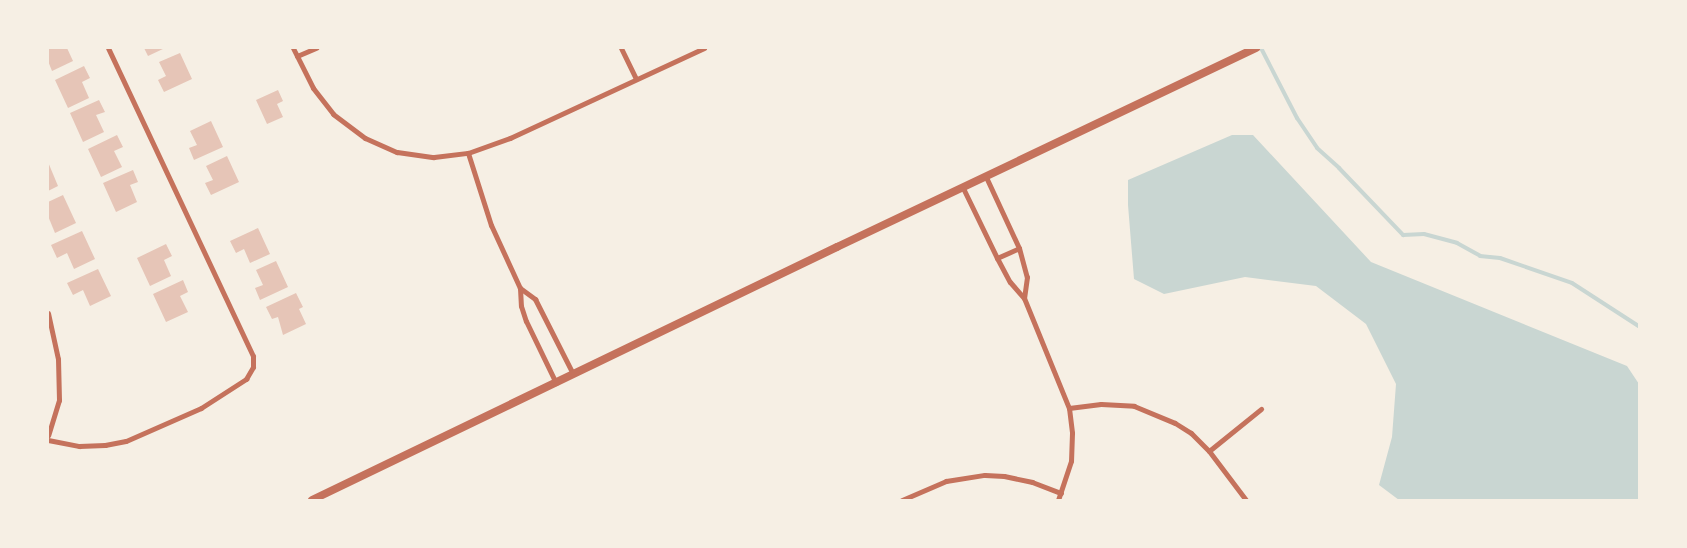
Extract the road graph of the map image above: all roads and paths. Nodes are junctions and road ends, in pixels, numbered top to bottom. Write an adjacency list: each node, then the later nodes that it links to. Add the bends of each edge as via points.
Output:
1 (108, 48): 22 (street, via 253,356 253,367 246,380 201,408 126,441 79,446)
2 (293, 48): 7 (street)
3 (316, 48): 7 (street)
4 (621, 48): 8 (street)
5 (704, 48): 8 (street)
6 (1256, 48): 10 (street)
7 (297, 56): 9 (street, via 313,88 333,114 365,138 397,152 434,157)
8 (636, 79): 9 (street, via 510,138)
9 (468, 153): 14 (street, via 491,225)
10 (986, 177): 11 (street); 12 (street)
11 (963, 188): 13 (street); 17 (street)
12 (1018, 248): 13 (street); 15 (street, via 1027,277)
13 (997, 258): 15 (street, via 1010,282)
14 (520, 288): 17 (street, via 535,299); 18 (street, via 526,321)
15 (1024, 298): 19 (street)
16 (48, 314): 21 (street, via 58,360 58,400)
17 (573, 374): 18 (street)
18 (556, 383): 25 (street)
19 (1069, 408): 23 (street, via 1101,404 1134,406 1175,423); 24 (street, via 1071,461)
20 (1261, 408): 23 (street)
21 (48, 435)
22 (48, 440)
23 (1209, 450): 28 (street)
24 (1061, 493): 26 (street, via 1032,482 985,475 946,481); 27 (street)
25 (312, 500)
26 (902, 500)
27 (1058, 500)
28 (1246, 500)

